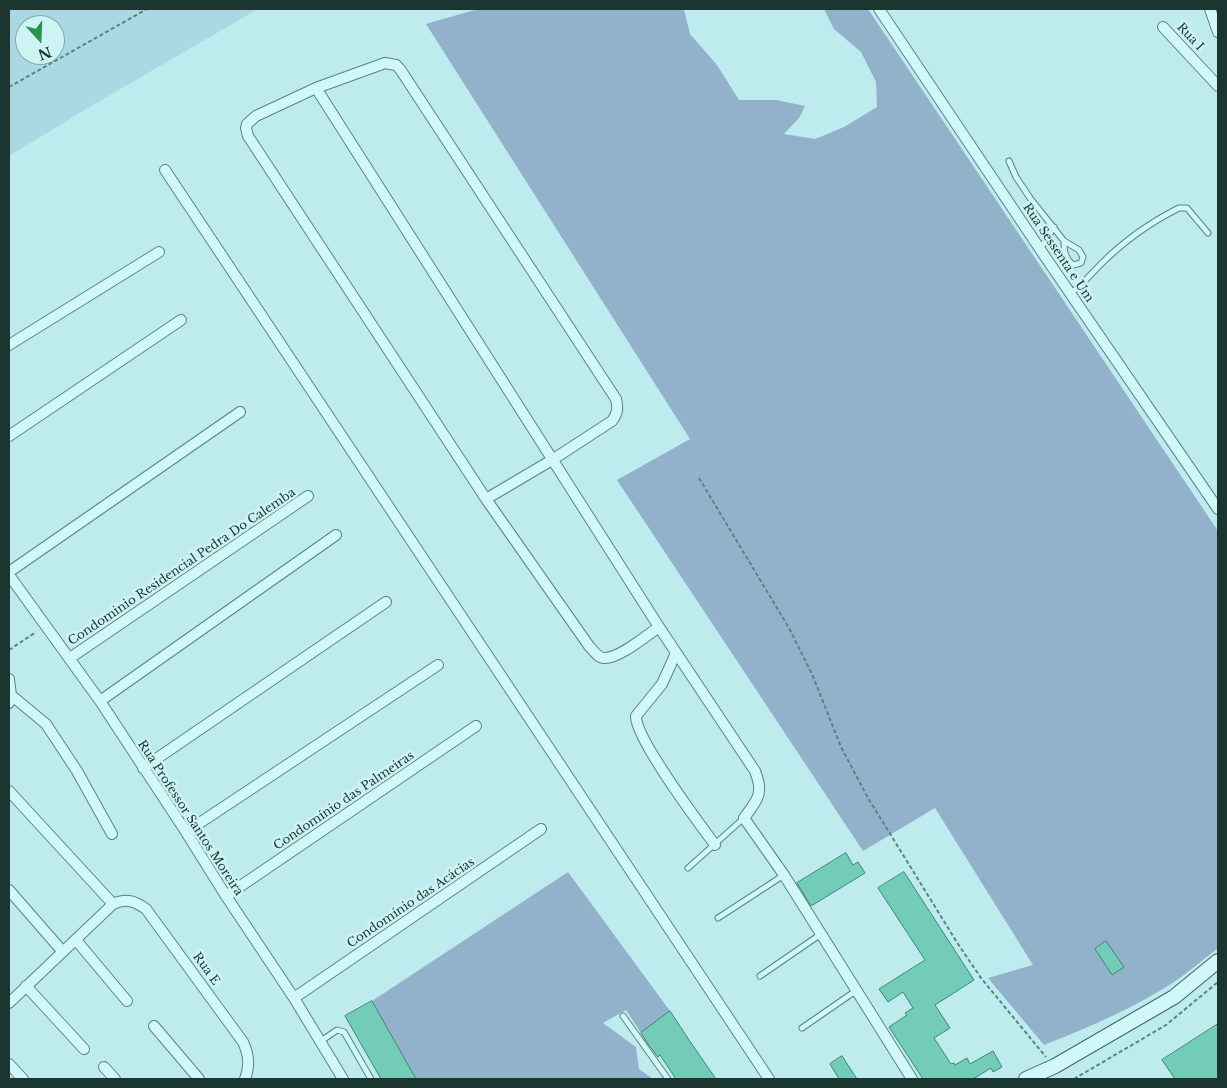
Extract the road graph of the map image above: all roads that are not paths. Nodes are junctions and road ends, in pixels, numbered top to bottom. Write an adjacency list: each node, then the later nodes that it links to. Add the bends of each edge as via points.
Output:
1 (879, 9): 12 (street, Rua Sessenta e Um)
2 (1210, 9): 4 (street)
3 (1163, 27): 5 (street, Rua I)
4 (1218, 32)
5 (1218, 86)
6 (316, 88): 19 (street); 19 (street, via 385,62 400,69 612,391 618,408 612,421); 21 (street, via 256,116 247,124 246,132)
7 (1009, 161): 9 (lane, via 1016,177)
8 (165, 170): 71 (street)
9 (1054, 227): 11 (lane); 12 (lane)
10 (1208, 233): 14 (lane, via 1187,208 1177,209 1124,242)
11 (1064, 241): 11 (lane, via 1066,259 1073,265 1081,263 1083,257 1079,250)
12 (1040, 249): 14 (street, Rua Sessenta e Um)
13 (159, 252): 16 (street)
14 (1070, 294): 22 (street, Rua Sessenta e Um)
15 (181, 320): 18 (street)
16 (9, 345)
17 (240, 412): 24 (street)
18 (9, 436)
19 (552, 460): 21 (street); 26 (street)
20 (308, 496): 28 (street, Condominio Residencial Pedra Do Calemba)
21 (486, 499): 26 (street, via 599,656 605,658 622,652)
22 (1217, 505)
23 (336, 535): 32 (street)
24 (9, 574): 28 (street, Rua Professor Santos Moreira)
25 (386, 602): 34 (street)
26 (659, 627): 27 (street)
27 (676, 653): 36 (street, via 760,783 760,792); 40 (street, via 662,684 636,716 637,723 651,751)
28 (70, 658): 32 (street, Rua Professor Santos Moreira)
29 (438, 665): 38 (street)
30 (9, 679): 31 (street)
31 (10, 698): 39 (street, via 46,724 77,770)
32 (100, 701): 34 (street, Rua Professor Santos Moreira)
33 (476, 726): 44 (street, Condomínio das Palmeiras)
34 (143, 768): 38 (street, Rua Professor Santos Moreira)
35 (9, 791): 45 (street)
36 (744, 818): 40 (lane); 42 (street)
37 (541, 829): 54 (street, Condomínio das Acácias)
38 (186, 832): 44 (street, Rua Professor Santos Moreira)
39 (112, 834)
40 (715, 845): 41 (lane)
41 (688, 868)
42 (784, 875): 46 (lane); 47 (street)
43 (9, 890): 49 (street)
44 (226, 896): 54 (street, Rua Professor Santos Moreira)
45 (114, 904): 48 (street); 67 (street, Rua E, via 122,900 140,904 146,909 243,1042 249,1063)
46 (718, 918)
47 (821, 934): 51 (lane); 53 (street)
48 (76, 940): 49 (street); 55 (street)
49 (63, 952): 52 (street)
50 (1218, 961): 73 (main road, via 1174,997 1055,1066)
51 (760, 976)
52 (26, 986): 56 (street); 61 (street)
53 (857, 990): 59 (lane); 72 (street)
54 (294, 998): 60 (street, Rua Professor Santos Moreira)
55 (127, 1001)
56 (9, 1002)
57 (623, 1016): 70 (lane)
58 (154, 1026): 66 (street)
59 (802, 1028)
60 (321, 1041): 68 (street, Rua Professor Santos Moreira); 69 (lane, via 337,1030 344,1032)
61 (84, 1049)
62 (9, 1064): 64 (street)
63 (104, 1067): 65 (street)
64 (23, 1079)
65 (115, 1079)
66 (198, 1079)
67 (245, 1079)
68 (342, 1079)
69 (371, 1079)
70 (668, 1079)
71 (769, 1079)
72 (912, 1079)
73 (1026, 1079)

